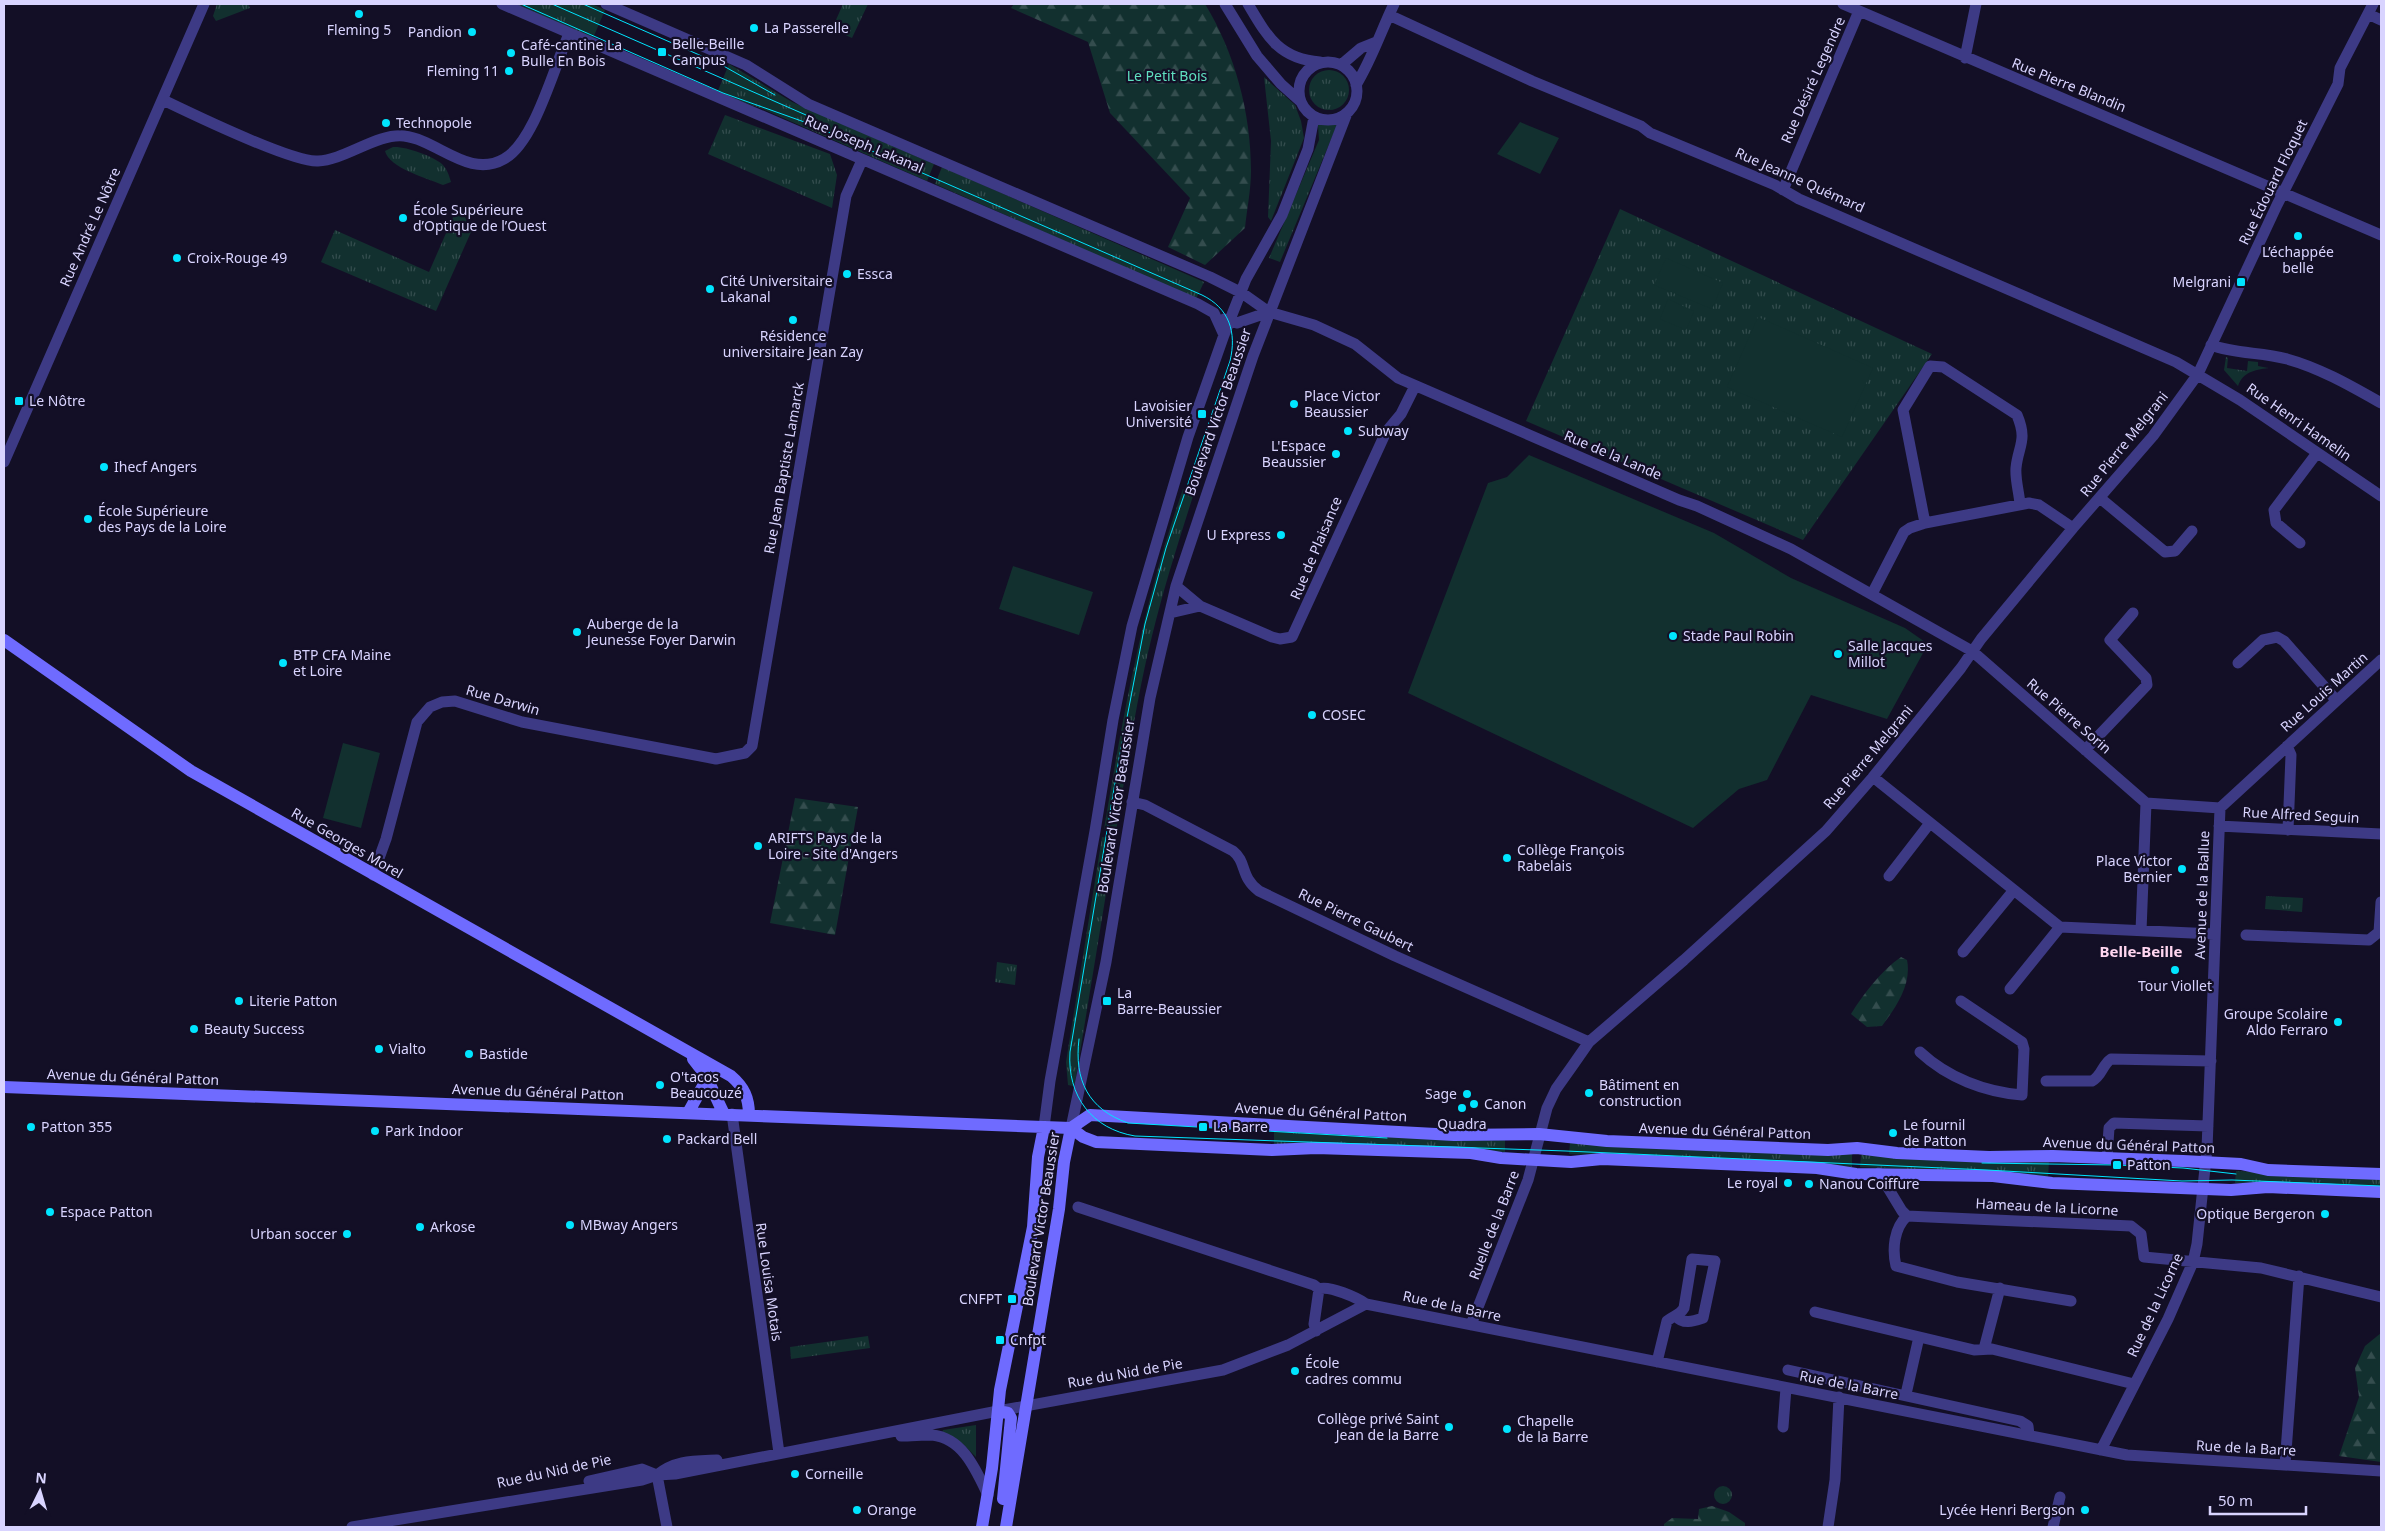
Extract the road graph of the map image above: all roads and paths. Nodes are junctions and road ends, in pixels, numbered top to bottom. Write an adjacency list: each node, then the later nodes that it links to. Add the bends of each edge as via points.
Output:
1 (204, 4): 19 (street, Rue André Le Nôtre)
2 (502, 4): 13 (street, Rue Joseph Lakanal)
3 (606, 4): 27 (street, Rue Joseph Lakanal, via 746,65 808,104)
4 (1225, 4): 20 (street, via 1257,56)
5 (1248, 4): 16 (street, via 1270,39 1282,51 1304,61)
6 (1394, 4): 11 (street)
7 (1843, 4): 10 (street, Rue Pierre Blandin)
8 (1976, 4): 15 (street)
9 (2370, 9): 12 (street); 25 (street, Rue Édouard Floquet, via 2340,68 2338,84)
10 (1860, 11): 15 (street, Rue Pierre Blandin); 24 (street, Rue Désiré Legendre)
11 (1389, 15): 14 (street); 24 (street, Rue Jeanne Quémard)
12 (2381, 20)
13 (569, 34): 19 (street, via 526,137 510,155 490,164 469,162 404,136 310,161 273,149); 23 (street, Rue Joseph Lakanal)
14 (1376, 42): 17 (street, via 1361,48); 18 (street, via 1375,51)
15 (1965, 58): 25 (street, Rue Pierre Blandin)
16 (1324, 62): 17 (street); 20 (street, via 1305,73 1299,86)
17 (1341, 65): 18 (street, via 1352,75)
18 (1356, 85): 21 (street, via 1354,103)
19 (164, 100): 37 (street, Rue André Le Nôtre)
20 (1300, 101): 22 (street)
21 (1347, 113): 22 (street, via 1331,120); 28 (street, Boulevard Victor Beaussier)
22 (1314, 117): 27 (street, Boulevard Victor Beaussier, via 1308,150 1282,215 1246,279)
23 (862, 160): 29 (street, Rue Joseph Lakanal); 57 (street, Rue Jean Baptiste Lamarck, via 846,196 754,740)
24 (1783, 190): 33 (street, Rue Jeanne Quémard, via 2120,336)
25 (2283, 194): 26 (street, Rue Pierre Blandin); 32 (street, Rue Édouard Floquet)
26 (2381, 235)
27 (1242, 293): 28 (street, Rue de la Lande); 30 (street, Boulevard Victor Beaussier)
28 (1269, 312): 30 (street, via 1237,323); 34 (street, Rue de la Lande, via 1314,325 1355,344 1398,378); 45 (street, Boulevard Victor Beaussier)
29 (1214, 313): 30 (street, Rue Joseph Lakanal); 31 (street)
30 (1230, 322): 31 (street, Boulevard Victor Beaussier)
31 (1224, 334): 90 (street, Boulevard Victor Beaussier, via 1188,438 1132,626 1112,720)
32 (2211, 346): 33 (street, Rue Édouard Floquet); 35 (street, via 2305,364)
33 (2198, 374): 36 (street, Rue Henri Hamelin); 39 (street, Rue Pierre Melgrani, via 2153,436)
34 (1415, 386): 46 (street, Rue de la Lande, via 1717,515 1791,549); 47 (street, Rue de Plaisance, via 1401,414 1382,440 1292,637 1272,637)
35 (2381, 403)
36 (2317, 453): 38 (street, Rue Henri Hamelin); 44 (street, via 2274,510 2276,523)
37 (4, 462)
38 (2381, 496)
39 (2100, 498): 42 (street, Rue Pierre Melgrani); 43 (street, via 2165,552 2175,551)
40 (2020, 504): 41 (street); 41 (street, via 2016,468 2022,432 2017,415 1943,367 1930,366 1903,410); 42 (street, via 2039,505)
41 (1925, 523): 46 (street, via 1904,532)
42 (2073, 528): 51 (street, Rue Pierre Melgrani)
43 (2192, 531)
44 (2300, 543)
45 (1176, 586): 47 (street, Rue de Plaisance); 48 (street, Boulevard Victor Beaussier)
46 (1872, 594): 51 (street, Rue de la Lande)
47 (1200, 606): 48 (street)
48 (1170, 613): 59 (street, Boulevard Victor Beaussier, via 1150,698)
49 (2133, 613): 56 (street, via 2110,640 2146,678 2147,685)
50 (4, 640): 66 (street, Rue Georges Morel, via 191,771)
51 (1972, 651): 56 (street, Rue Pierre Sorin); 58 (street, Rue Pierre Melgrani)
52 (2381, 660): 54 (street, Rue Louis Martin)
53 (2238, 663): 54 (street, via 2263,640 2277,637)
54 (2336, 700): 55 (street, Rue Louis Martin)
55 (2287, 746): 61 (street, Rue Louis Martin); 64 (street, Rue Louis Martin, via 2291,755)
56 (2084, 750): 60 (street, Rue Pierre Sorin)
57 (745, 753): 66 (street, Rue Darwin, via 716,759 522,722 455,701 436,704 417,722)
58 (1873, 777): 62 (street); 77 (street, Rue Pierre Melgrani, via 1826,831)
59 (1132, 802): 77 (street, Rue Pierre Gaubert, via 1146,805 1237,854 1246,879 1259,891 1395,956); 91 (street, Boulevard Victor Beaussier, via 1106,962)
60 (2146, 803): 61 (street); 71 (street)
61 (2220, 808): 63 (street, Avenue de la Ballue)
62 (1930, 823): 67 (street); 68 (street)
63 (2219, 826): 64 (street, Rue Alfred Seguin); 72 (street, Avenue de la Ballue)
64 (2288, 830): 65 (street, Rue Alfred Seguin)
65 (2381, 834)
66 (373, 876): 79 (street, Rue Georges Morel)
67 (1889, 876)
68 (2014, 890): 70 (street); 74 (street)
69 (2381, 902): 73 (street, via 2379,932 2369,940)
70 (2060, 926): 71 (street); 75 (street)
71 (2141, 931): 72 (street)
72 (2214, 934): 80 (street, Avenue de la Ballue)
73 (2246, 935)
74 (1963, 952)
75 (2010, 989)
76 (1961, 1001): 78 (street, via 2022,1042 2022,1095 1987,1090 1946,1072)
77 (1589, 1042): 92 (street, Rue Pierre Melgrani, via 1556,1089)
78 (1920, 1052)
79 (688, 1053): 81 (street, Rue Georges Morel); 82 (street, Rue Georges Morel)
80 (2211, 1061): 83 (street, via 2110,1058 2092,1081); 89 (street, Avenue de la Ballue)
81 (704, 1071): 85 (street, Rue Georges Morel); 86 (street, via 703,1086)
82 (731, 1076): 85 (street, via 719,1079); 88 (street, Rue Georges Morel, via 746,1094)
83 (2046, 1081)
84 (4, 1087): 86 (street, Avenue du Général Patton)
85 (713, 1088): 87 (street, Rue Georges Morel)
86 (688, 1113): 87 (street, Avenue du Général Patton)
87 (728, 1114): 88 (street, Avenue du Général Patton); 127 (street, Rue Louisa Motais)
88 (749, 1115): 90 (street, Avenue du Général Patton)
89 (2208, 1126): 93 (street, via 2114,1123 2109,1128); 95 (street, Avenue de la Ballue)
90 (1044, 1127): 91 (street, Avenue du Général Patton); 122 (street, Boulevard Victor Beaussier, via 1038,1157 1033,1227)
91 (1071, 1128): 92 (street, Avenue du Général Patton, via 1090,1115 1454,1135); 94 (street, Avenue du Général Patton, via 1096,1142 1272,1150 1316,1148 1471,1153); 121 (street, Boulevard Victor Beaussier)
92 (1540, 1134): 93 (street, Avenue du Général Patton, via 1616,1141 1828,1150 1857,1148 1988,1157); 94 (street, Ruelle de la Barre)
93 (2108, 1158): 95 (street, Avenue du Général Patton)
94 (1533, 1160): 96 (street, Avenue du Général Patton, via 1572,1162 1602,1159); 111 (street, Ruelle de la Barre)
95 (2206, 1163): 97 (street, Avenue du Général Patton, via 2241,1164 2268,1170); 98 (street, Rue de la Licorne)
96 (1879, 1173): 98 (street, Avenue du Général Patton); 101 (street)
97 (2381, 1174)
98 (2204, 1188): 99 (street, Avenue du Général Patton); 102 (street, Rue de la Licorne)
99 (2381, 1192)
100 (1078, 1207): 105 (street, Rue de la Barre, via 1314,1285)
101 (1907, 1216): 102 (street, Hameau de la Licorne, via 2131,1226 2141,1234 2144,1257); 104 (street, via 1899,1225 1897,1234 1896,1266 1957,1282)
102 (2193, 1262): 103 (street, via 2261,1268); 117 (street, Rue de la Licorne)
103 (2298, 1276): 106 (street); 128 (street)
104 (2000, 1288): 107 (street); 114 (street)
105 (1319, 1290): 108 (street, Rue de la Barre, via 1325,1287); 112 (street, via 1314,1324)
106 (2381, 1297)
107 (2071, 1301)
108 (1366, 1304): 111 (street, Rue de la Barre); 112 (street, Rue du Nid de Pie)
109 (1815, 1312): 113 (street)
110 (1676, 1316): 110 (street, via 1684,1308 1692,1259 1715,1260 1703,1318 1688,1322); 115 (street, via 1667,1321)
111 (1471, 1325): 115 (street, Rue de la Barre)
112 (1316, 1331): 121 (street, Rue du Nid de Pie, via 1223,1370)
113 (1919, 1337): 114 (street, via 1974,1350); 119 (street)
114 (1984, 1349): 117 (street)
115 (1656, 1362): 118 (street, Rue de la Barre)
116 (1788, 1370): 119 (street)
117 (2134, 1384): 126 (street, Rue de la Licorne)
118 (1786, 1388): 120 (street, Rue de la Barre); 123 (street)
119 (1906, 1394): 124 (street, via 2020,1421 2028,1426)
120 (1839, 1397): 124 (street, Rue de la Barre); 137 (street, via 1835,1480)
121 (1026, 1406): 122 (street, Rue du Nid de Pie); 136 (street, Boulevard Victor Beaussier)
122 (998, 1411): 125 (street, Rue du Nid de Pie); 131 (street, Boulevard Victor Beaussier); 136 (street, Boulevard Victor Beaussier, via 1008,1413 1011,1418 1002,1508)
123 (1784, 1428)
124 (2029, 1435): 126 (street, Rue de la Barre)
125 (876, 1436): 127 (street, Rue du Nid de Pie); 131 (street, Rue du Nid de Pie, via 934,1436 947,1440 967,1455)
126 (2100, 1450): 128 (street, Rue de la Barre, via 2152,1458)
127 (779, 1453): 130 (street, Rue du Nid de Pie)
128 (2286, 1465): 129 (street, Rue de la Barre)
129 (2381, 1471)
130 (657, 1475): 133 (street, Rue du Nid de Pie, via 642,1469 628,1471); 134 (street)
131 (988, 1495): 135 (street, Boulevard Victor Beaussier)
132 (2060, 1497): 138 (street)
133 (352, 1527)
134 (667, 1527)
135 (982, 1527)
136 (1005, 1527)
137 (1828, 1527)
138 (2053, 1527)

